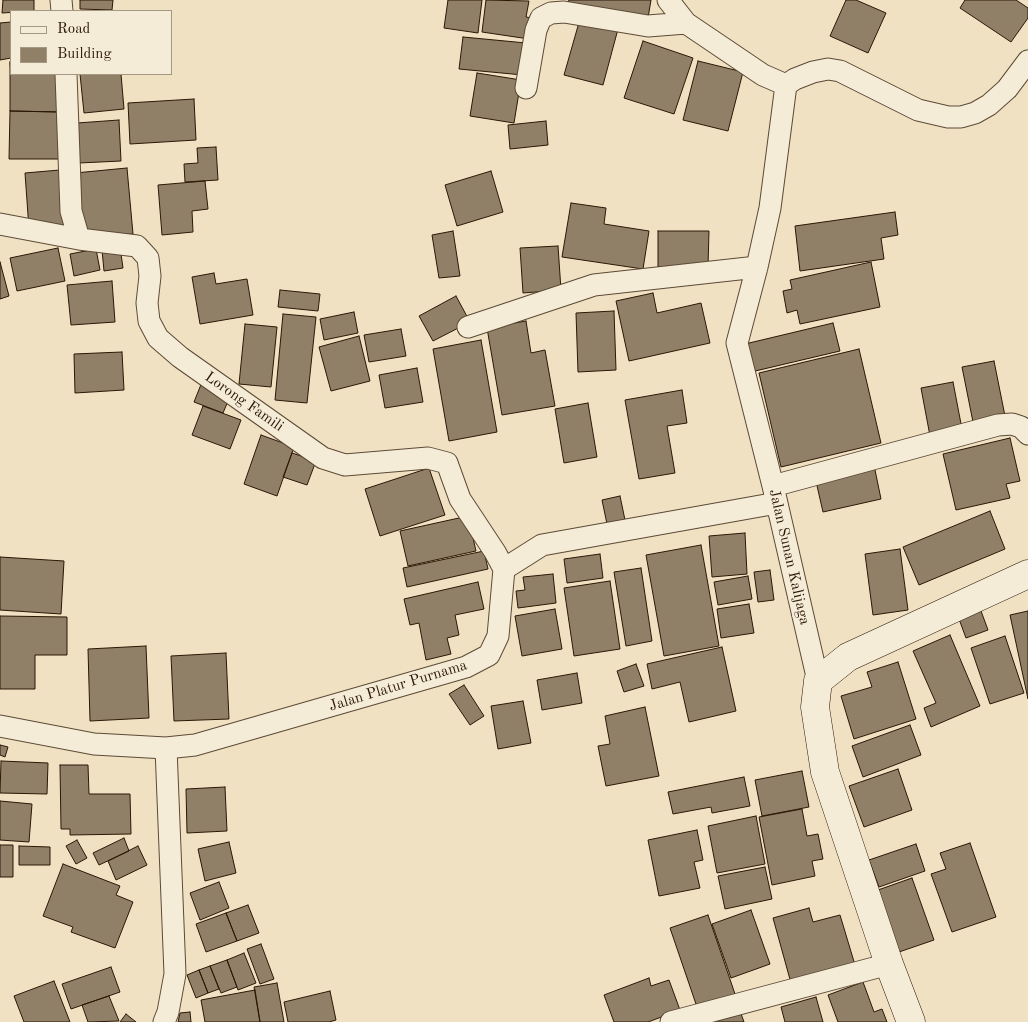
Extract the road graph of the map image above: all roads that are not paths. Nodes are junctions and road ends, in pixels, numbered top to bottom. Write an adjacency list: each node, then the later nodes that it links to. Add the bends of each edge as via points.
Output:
1 (668, 0): 2 (street)
2 (686, 23): 5 (street, via 763,75); 6 (street, via 648,26 564,12 551,13 541,18 536,30)
3 (1028, 61): 5 (street, via 1007,89 989,105 961,117 918,110 840,71 813,72)
4 (66, 75): 8 (street, via 71,211)
5 (786, 85): 9 (street, Jalan Sunan Kalijaga, via 770,208)
6 (526, 88)
7 (0, 224): 8 (street, Lorong Famili)
8 (79, 239): 13 (street, Lorong Famili, via 137,246 148,258 149,320 158,338 323,458 345,464 428,458 447,463 460,499)
9 (757, 267): 10 (street, via 594,285); 12 (street, Jalan Sunan Kalijaga, via 737,343)
10 (468, 327)
11 (1028, 434): 12 (street, via 1012,424 998,425)
12 (775, 495): 13 (street, via 542,545); 15 (street, Jalan Sunan Kalijaga)
13 (504, 569): 17 (street, Jalan Platur Purnama, via 498,636 489,655 466,667 195,745)
14 (1028, 574): 15 (street, via 848,658)
15 (818, 682): 18 (street, Jalan Sunan Kalijaga, via 815,707 825,772)
16 (0, 726): 17 (street, Jalan Platur Purnama, via 94,744)
17 (166, 748): 19 (street, via 175,974)
18 (889, 964): 20 (street); 21 (street, Jalan Sunan Kalijaga)
19 (164, 1022)
20 (671, 1022)
21 (911, 1022)

